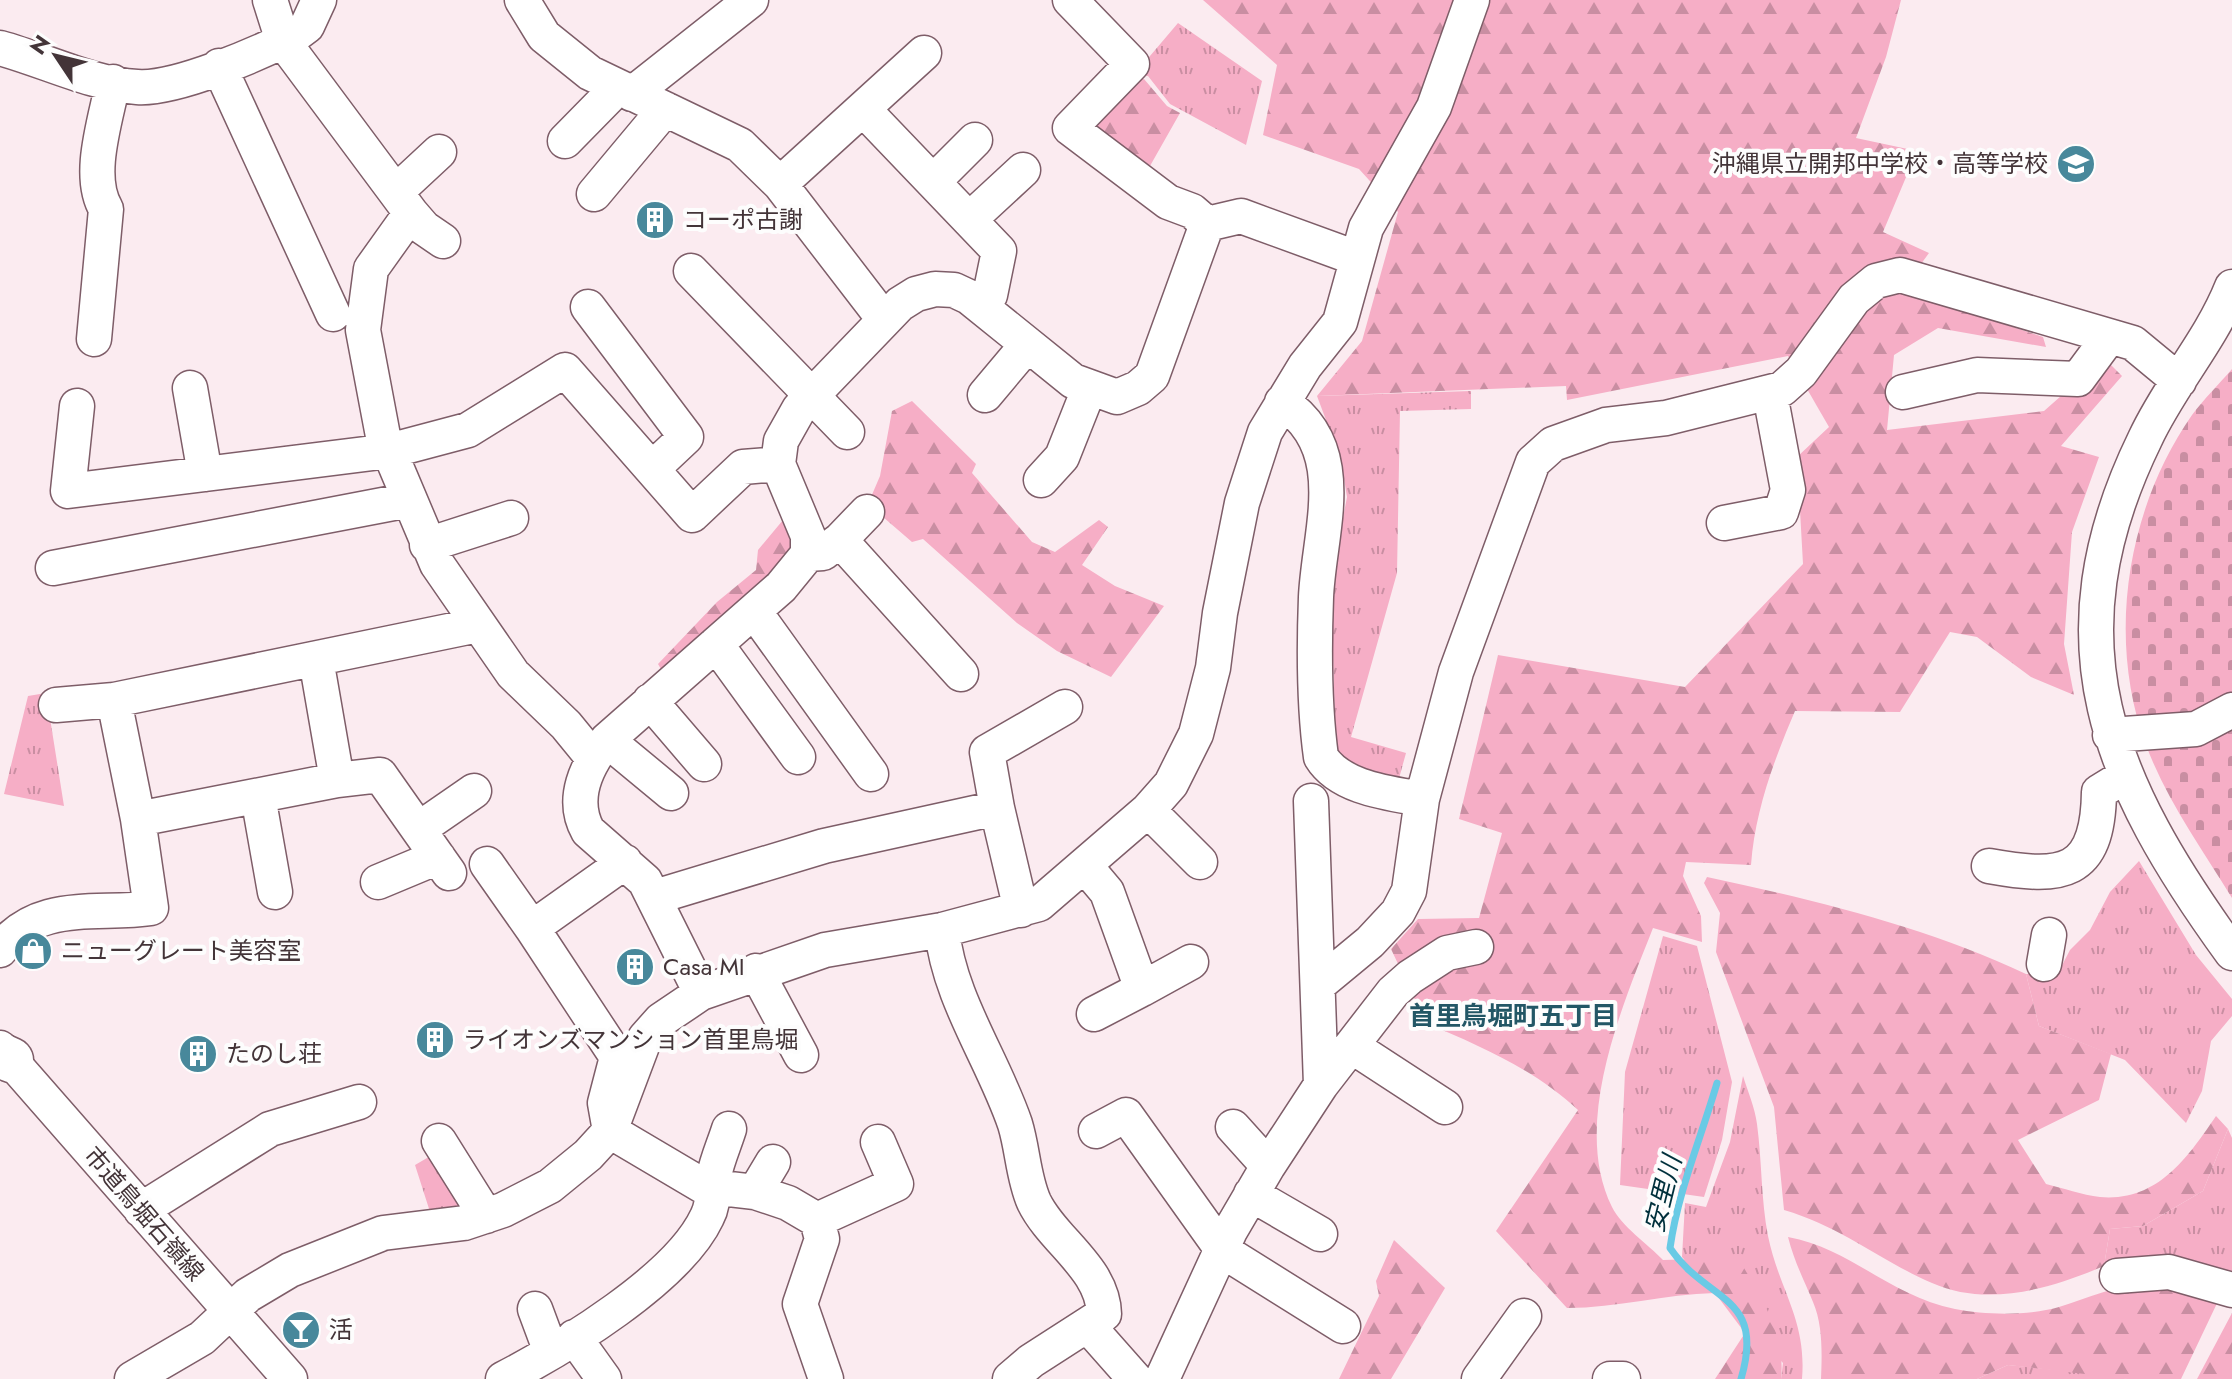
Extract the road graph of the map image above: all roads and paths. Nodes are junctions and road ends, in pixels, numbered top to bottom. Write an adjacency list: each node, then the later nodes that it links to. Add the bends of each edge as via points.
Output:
1 (270, 0): 7 (street)
2 (319, 0): 7 (street, via 307,26)
3 (522, 0): 12 (street, via 553,45)
4 (751, 0): 12 (street)
5 (1070, 0): 24 (street, via 1132,64 1063,134)
6 (1472, 0): 26 (street, via 1434,107 1380,200)
7 (283, 41): 10 (street); 22 (street)
8 (0, 48): 11 (street)
9 (924, 53): 14 (street)
10 (219, 66): 11 (street, via 168,86); 31 (street)
11 (113, 82): 34 (street, via 100,156 98,195 106,209)
12 (625, 91): 13 (street); 16 (street)
13 (665, 109): 20 (street, via 740,145); 21 (street)
14 (864, 110): 19 (street); 20 (street)
15 (975, 140): 19 (street)
16 (565, 141)
17 (439, 152): 22 (street)
18 (1023, 170): 23 (street)
19 (934, 181): 23 (street)
20 (780, 184): 32 (street)
21 (594, 194)
22 (404, 202): 25 (street, via 424,228); 46 (street, via 371,269 383,436)
23 (970, 219): 29 (street, via 999,251 990,295)
24 (1207, 224): 26 (street, via 1241,216); 38 (street, via 1152,376 1117,397)
25 (443, 241)
26 (1356, 258): 43 (street, via 1340,322)
27 (691, 271): 42 (street)
28 (2232, 287): 36 (street, via 2208,339)
29 (982, 306): 32 (street, via 954,290 935,289 916,294); 35 (street)
30 (588, 307): 48 (street, via 686,437)
31 (333, 314)
32 (883, 318): 42 (street)
33 (2109, 337): 36 (street, via 2133,343); 39 (street, via 2078,379 1977,375); 40 (street, via 1900,275 1876,281 1854,299 1801,372)
34 (94, 339)
35 (1027, 345): 38 (street); 41 (street)
36 (2179, 381): 69 (street, via 2128,473 2103,553 2095,656)
37 (190, 388): 49 (street)
38 (1089, 389): 50 (street, via 1062,457)
39 (1903, 392)
40 (1770, 394): 54 (street, via 1788,490 1781,512); 79 (street, via 1666,418 1606,425 1553,444 1533,462 1459,663)
41 (985, 395)
42 (812, 396): 45 (street); 47 (street, via 787,425)
43 (1282, 402): 79 (street, via 1313,435 1327,473 1315,621 1321,757 1327,768 1349,781); 82 (street, via 1265,432 1242,503 1196,734 1171,784)
44 (77, 406): 49 (street, via 68,491)
45 (847, 432)
46 (389, 451): 48 (street, via 468,430 565,370); 49 (street); 51 (street)
47 (778, 464): 48 (street, via 743,467 692,515); 57 (street, via 808,536)
48 (652, 469)
49 (205, 474)
50 (1041, 480)
51 (409, 500): 56 (street); 58 (street)
52 (867, 512): 55 (street)
53 (511, 518): 56 (street)
54 (1724, 523)
55 (840, 540): 57 (street, via 823,553); 63 (street)
56 (427, 545): 60 (street)
57 (808, 554): 59 (street)
58 (53, 568)
59 (754, 611): 61 (street); 73 (street)
60 (478, 625): 62 (street); 70 (street, via 513,674 566,725)
61 (716, 644): 65 (street); 71 (street)
62 (316, 659): 64 (street); 75 (street)
63 (961, 674)
64 (114, 700): 66 (street); 83 (street)
65 (650, 701): 70 (street); 72 (street)
66 (56, 705)
67 (1065, 707): 81 (street, via 987,752)
68 (2232, 710): 69 (street, via 2196,729)
69 (2110, 735): 74 (street)
70 (600, 749): 77 (street); 85 (street, via 580,793 582,821)
71 (798, 757)
72 (704, 764)
73 (871, 774)
74 (2125, 776): 88 (street, via 2099,792 2097,833 2089,852 2076,863 2026,873); 98 (street, via 2150,828)
75 (337, 780): 78 (street); 84 (street, via 380,775)
76 (474, 791): 84 (street)
77 (671, 793)
78 (258, 796): 83 (street); 91 (street)
79 (1422, 799): 101 (street, via 1409,891 1398,912)
80 (1311, 801): 101 (street)
81 (997, 808): 92 (street, via 824,846); 93 (street)
82 (1148, 810): 86 (street); 89 (street)
83 (138, 819): 97 (street, via 151,908 60,912 24,927)
84 (419, 829): 90 (street, via 444,865)
85 (625, 862): 92 (street); 94 (street)
86 (1200, 862)
87 (487, 864): 94 (street)
88 (1989, 866)
89 (1086, 867): 93 (street, via 1052,897); 102 (street, via 1107,892)
90 (378, 882)
91 (275, 892)
92 (655, 897): 103 (street)
93 (1021, 910): 95 (street)
94 (532, 928): 113 (street, via 617,1057 605,1103)
95 (942, 930): 100 (street, via 825,950); 132 (street, via 954,981 1015,1125 1034,1202 1103,1300 1104,1314)
96 (1476, 947): 105 (street, via 1447,953 1410,977)
97 (0, 950)
98 (2232, 953)
99 (1191, 962): 102 (street)
100 (756, 971): 103 (street); 107 (street)
101 (1318, 985): 108 (street)
102 (1142, 989): 104 (street)
103 (701, 993): 113 (street, via 661,1020 645,1038)
104 (1094, 1014)
105 (1353, 1047): 108 (street); 110 (street)
106 (4, 1054): 121 (street, 市道鳥堀石嶺線)
107 (801, 1055)
108 (1321, 1085): 118 (street)
109 (359, 1102): 121 (street, via 270,1129)
110 (1445, 1107)
111 (1233, 1127): 118 (street)
112 (729, 1129): 119 (street, via 712,1180)
113 (610, 1131): 119 (street); 122 (street, via 550,1186)
114 (1096, 1131): 125 (street, via 1126,1115)
115 (439, 1141): 122 (street)
116 (878, 1142): 123 (street, via 896,1184)
117 (773, 1162): 120 (street)
118 (1259, 1180): 124 (street); 125 (street)
119 (715, 1189): 120 (street, via 730,1186); 133 (street, via 708,1216 686,1250)
120 (755, 1192): 123 (street)
121 (141, 1210): 129 (street, 市道鳥堀石嶺線)
122 (486, 1216): 129 (street, via 440,1228 383,1233 280,1274)
123 (817, 1220): 138 (street, via 822,1239 800,1304)
124 (1320, 1234)
125 (1223, 1251): 131 (street); 141 (street)
126 (2117, 1276): 127 (street, via 2169,1272)
127 (2232, 1290)
128 (535, 1309): 133 (street)
129 (230, 1311): 134 (street, via 202,1338); 135 (street, 市道鳥堀石嶺線)
130 (1524, 1316): 142 (street)
131 (1343, 1326)
132 (1089, 1327): 139 (street); 140 (street)
133 (563, 1344): 136 (street); 137 (street)
134 (132, 1379)
135 (290, 1379)
136 (503, 1379)
137 (604, 1379)
138 (826, 1379)
139 (1010, 1379)
140 (1135, 1379)
141 (1162, 1379)
142 (1479, 1379)
143 (1610, 1379): 144 (street)
144 (1623, 1379)

